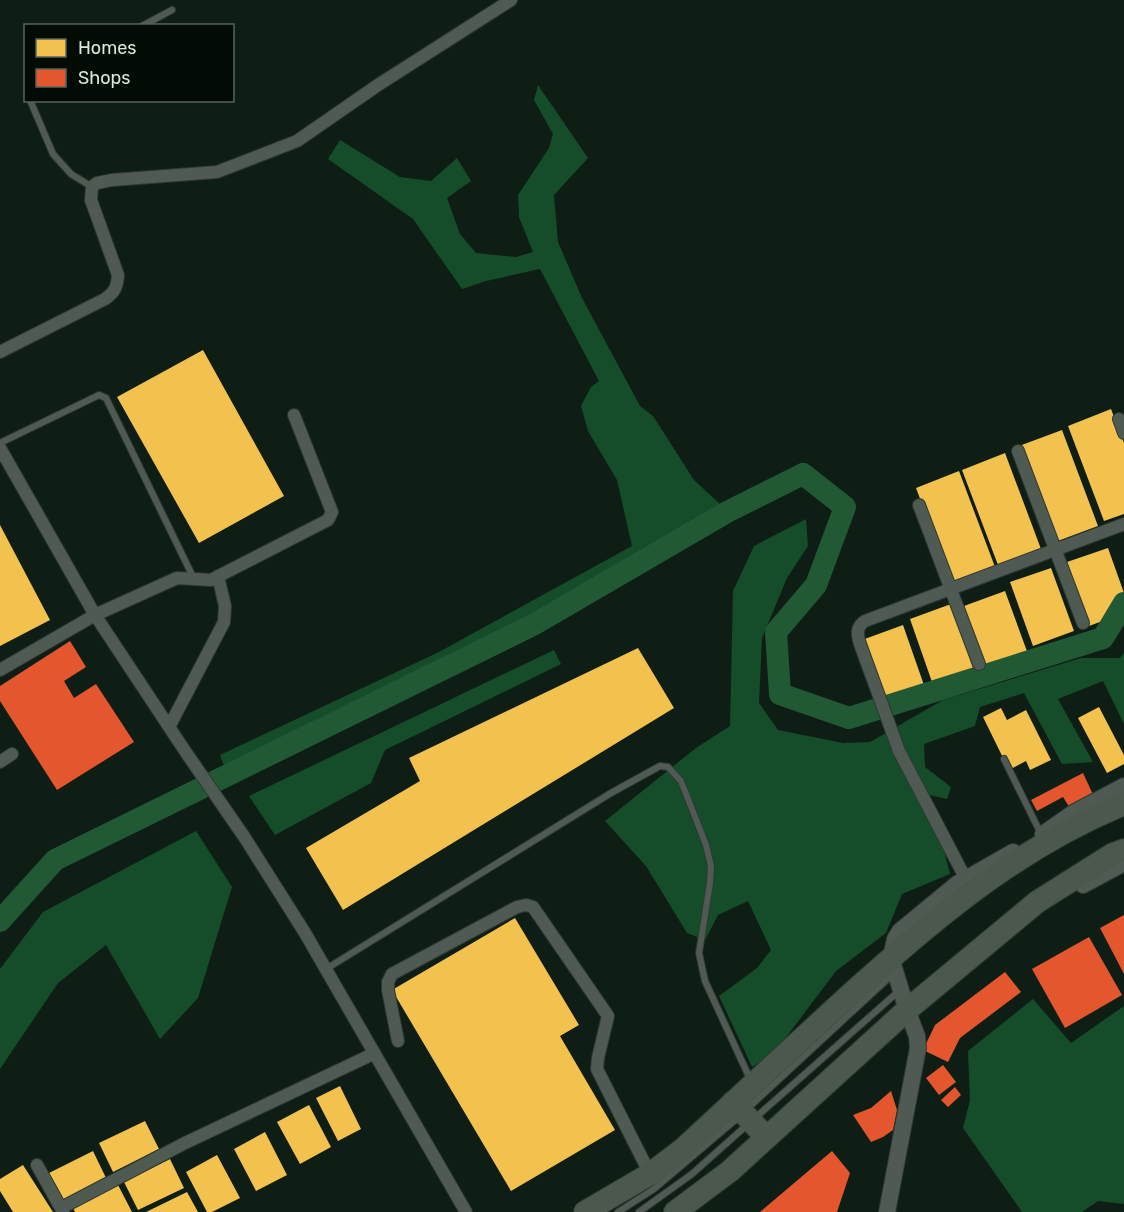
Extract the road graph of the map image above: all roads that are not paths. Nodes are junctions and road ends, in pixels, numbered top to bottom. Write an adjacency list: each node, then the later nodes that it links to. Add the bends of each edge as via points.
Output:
1 (511, 0): 5 (street, via 297,141 217,172 112,180)
2 (172, 10): 3 (lane)
3 (145, 24)
4 (31, 102): 5 (lane, via 54,154 71,174)
5 (92, 187): 6 (street, via 91,200 118,275 118,285 105,299)
6 (0, 352)
7 (294, 415): 16 (street, via 332,515 323,524)
8 (1119, 418): 9 (street)
9 (1124, 433)
10 (0, 443): 17 (lane, via 99,395 106,398)
11 (0, 448): 19 (street)
12 (1018, 450): 15 (street)
13 (919, 505): 18 (street)
14 (1124, 525): 15 (street)
15 (1056, 550): 18 (street); 20 (street)
16 (218, 576): 17 (street, via 204,581); 23 (street, via 225,606 224,622)
17 (194, 579): 19 (street, via 177,578)
18 (951, 588): 21 (street); 32 (street, via 865,621 857,630 899,751)
19 (96, 615): 22 (street); 23 (street)
20 (1083, 623)
21 (979, 664)
22 (0, 670)
23 (170, 727): 34 (street)
24 (12, 753): 26 (street)
25 (1004, 759): 29 (lane)
26 (0, 762)
27 (1124, 786): 29 (street)
28 (1124, 804): 32 (highway, via 1091,817)
29 (1042, 835): 32 (street)
30 (1124, 850): 35 (highway, via 1037,902)
31 (1124, 862): 35 (street, via 1032,917)
32 (970, 885): 33 (highway)
33 (893, 965): 35 (street); 38 (highway); 39 (lane)
34 (326, 969): 37 (street); 38 (lane, via 611,793 660,766 668,767 681,781 711,866 700,964)
35 (906, 1007): 39 (highway); 48 (street, via 918,1036 916,1058)
36 (398, 1041): 41 (street, via 388,990 392,974 517,907 533,908 608,1016 597,1069)
37 (373, 1054): 42 (street, via 185,1143); 43 (street)
38 (753, 1084): 39 (highway)
39 (749, 1118): 41 (highway, via 683,1149); 45 (lane); 46 (lane, via 692,1174); 47 (highway, via 729,1171)
40 (37, 1165): 42 (street)
41 (650, 1174): 44 (highway)
42 (62, 1210)
43 (466, 1212)
44 (585, 1212)
45 (618, 1212)
46 (639, 1212)
47 (675, 1212)
48 (887, 1212)

